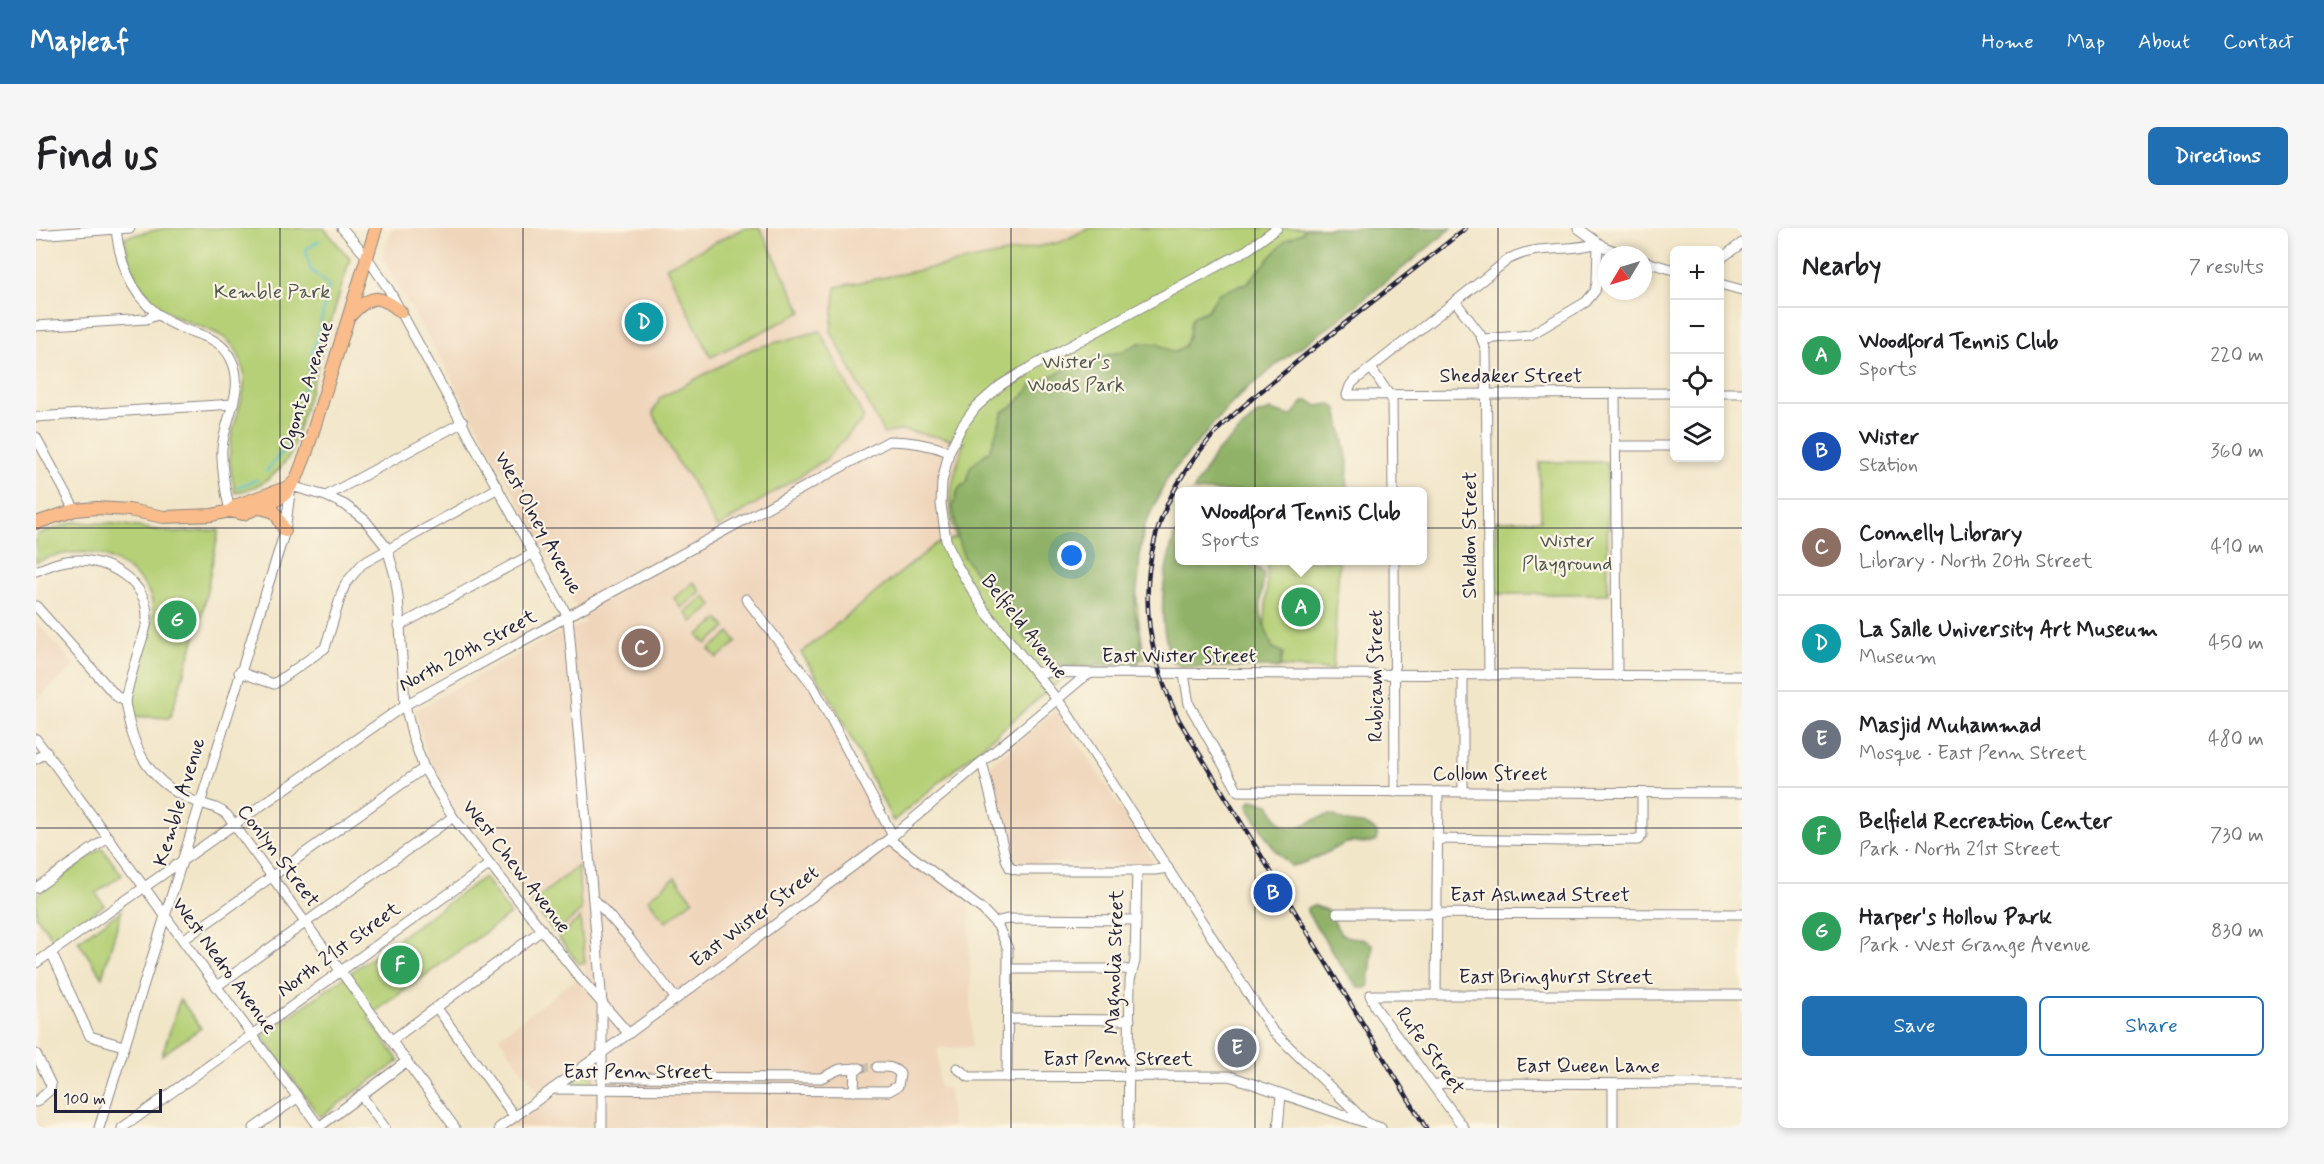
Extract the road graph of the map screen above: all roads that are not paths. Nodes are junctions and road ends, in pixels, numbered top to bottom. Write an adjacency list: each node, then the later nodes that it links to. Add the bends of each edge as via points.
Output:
1 (130, 228): 6 (street)
2 (342, 228): 13 (street, West Olney Avenue)
3 (376, 228): 13 (main road, Ogontz Avenue)
4 (1277, 228): 37 (street, Belfield Avenue, via 1247,250 1001,385 968,417)
5 (1578, 228): 9 (street)
6 (116, 229): 7 (street); 20 (street, via 126,275)
7 (48, 231): 8 (street)
8 (36, 235)
9 (1598, 243): 11 (street); 18 (street, via 1522,253); 23 (street, via 1597,283 1586,302 1530,335)
10 (1742, 243): 12 (street)
11 (1605, 246)
12 (1724, 256)
13 (366, 257): 19 (street, West Olney Avenue); 21 (main road, Ogontz Avenue)
14 (1652, 264): 15 (street)
15 (1670, 269)
16 (1724, 285): 17 (street)
17 (1742, 290)
18 (1455, 301): 23 (street); 24 (street)
19 (401, 312): 21 (main road, via 375,298 363,303); 33 (street, West Olney Avenue)
20 (157, 315): 22 (street); 31 (street, via 208,336 229,355 237,385)
21 (349, 318): 38 (main road, Ogontz Avenue, via 306,454)
22 (36, 327)
23 (1484, 339): 29 (street, Sheldon Street)
24 (1371, 368): 30 (street); 30 (street, Shedaker Street, via 1350,386 1347,395)
25 (1615, 393): 26 (street, Shedaker Street); 29 (street, Shedaker Street); 35 (street)
26 (1670, 393)
27 (1724, 393): 28 (street)
28 (1742, 393)
29 (1486, 394): 30 (street, Shedaker Street); 61 (street, Sheldon Street)
30 (1391, 395): 39 (street)
31 (232, 404): 32 (street); 44 (street, via 222,458)
32 (36, 417)
33 (463, 422): 40 (street, West Olney Avenue); 41 (street)
34 (36, 437): 43 (street)
35 (1616, 446): 36 (street); 62 (street)
36 (1670, 446)
37 (949, 452): 53 (street, North 20th Street, via 907,441 889,441); 56 (street, Belfield Avenue, via 941,504 950,551 977,599)
38 (291, 486): 41 (street); 42 (main road, Ogontz Avenue, via 277,500); 44 (main road, Ogontz Avenue, via 237,505); 46 (street, Kemble Avenue)
39 (1393, 487)
40 (498, 488): 47 (street); 48 (street, West Olney Avenue)
41 (326, 496): 47 (street, via 365,520)
42 (259, 508): 44 (main road, Ogontz Avenue, via 243,514); 46 (main road, via 274,512)
43 (75, 510): 44 (main road, Ogontz Avenue, via 118,509 174,517); 45 (main road, Ogontz Avenue)
44 (230, 512)
45 (36, 523)
46 (285, 531): 55 (street, Kemble Avenue)
47 (387, 548): 54 (street, West Chew Avenue, via 395,576); 55 (street, via 368,559 346,583 323,650 274,684)
48 (534, 553): 53 (street, West Olney Avenue); 54 (street)
49 (1394, 565): 59 (street, Rubicam Street)
50 (36, 571): 65 (street, via 64,561 85,560 118,572 142,594 147,624)
51 (746, 599): 81 (street, via 813,686)
52 (36, 606): 65 (street)
53 (568, 617): 66 (street, North 20th Street); 90 (street, West Olney Avenue)
54 (399, 626): 66 (street, West Chew Avenue)
55 (239, 672): 77 (street, Kemble Avenue)
56 (1035, 672): 57 (street); 64 (street, Belfield Avenue)
57 (1092, 673): 58 (street, East Wister Street); 64 (street, East Wister Street)
58 (1184, 674): 59 (street, East Wister Street); 72 (street, Collom Street, via 1191,709 1238,791)
59 (1394, 675): 60 (street, East Wister Street); 72 (street, Rubicam Street)
60 (1463, 675): 61 (street, East Wister Street); 74 (street)
61 (1489, 675): 62 (street, East Wister Street)
62 (1617, 676): 63 (street, East Wister Street)
63 (1742, 676)
64 (1058, 699): 70 (street, East Wister Street); 85 (street, Belfield Avenue)
65 (125, 702): 77 (street, Conlyn Street, via 130,732 141,758 170,788)
66 (405, 705): 71 (street, West Chew Avenue); 79 (street, North 20th Street)
67 (36, 739): 68 (street, West Nedro Avenue)
68 (47, 752): 69 (street); 80 (street, West Nedro Avenue)
69 (36, 759)
70 (982, 762): 81 (street, East Wister Street); 86 (street, via 1010,868)
71 (424, 768): 78 (street, West Chew Avenue); 87 (street)
72 (1395, 792): 73 (street, Collom Street)
73 (1438, 792): 74 (street, Collom Street); 82 (street)
74 (1463, 792): 75 (street, Collom Street)
75 (1642, 793): 76 (street, Collom Street); 82 (street, via 1641,838)
76 (1742, 793)
77 (198, 802): 79 (street, Conlyn Street, via 216,807); 83 (street, Kemble Avenue)
78 (453, 817): 84 (street, West Chew Avenue); 97 (street)
79 (234, 824): 83 (street, North 20th Street); 87 (street, Conlyn Street)
80 (109, 837): 88 (street, West Nedro Avenue); 89 (street)
81 (891, 838): 96 (street); 109 (street, East Wister Street)
82 (1437, 839): 92 (street)
83 (181, 861): 88 (street, North 20th Street); 93 (street, Kemble Avenue)
84 (490, 864): 98 (street, West Chew Avenue); 103 (street, North 21st Street)
85 (1168, 868): 86 (street); 137 (street, Belfield Avenue, via 1276,1035)
86 (1137, 870): 95 (street, Magnolia Street)
87 (272, 876): 97 (street, Conlyn Street); 99 (street)
88 (144, 886): 93 (street, West Nedro Avenue); 100 (street, North 20th Street)
89 (36, 888)
90 (593, 898): 109 (street); 110 (street, West Olney Avenue)
91 (1337, 913): 92 (street, East Ashmead Street)
92 (1437, 913): 94 (street, East Ashmead Street); 106 (street)
93 (164, 914): 99 (street, West Nedro Avenue); 117 (street, Kemble Avenue)
94 (1742, 914)
95 (1136, 920): 96 (street); 104 (street, Magnolia Street, via 1136,961)
96 (995, 922): 102 (street, via 1008,949)
97 (306, 923): 103 (street, Conlyn Street); 105 (street)
98 (542, 930): 110 (street, West Chew Avenue); 111 (street)
99 (183, 940): 105 (street, West Nedro Avenue)
100 (51, 952): 101 (street, North 20th Street); 117 (street, via 90,1036)
101 (36, 963)
102 (1009, 969): 104 (street); 112 (street)
103 (341, 971): 115 (street, North 21st Street); 116 (street, Conlyn Street)
104 (1132, 971): 113 (street, Magnolia Street)
105 (216, 986): 115 (street, West Nedro Avenue)
106 (1436, 994): 107 (street, East Bringhurst Street); 108 (street, East Bringhurst Street)
107 (1370, 995): 128 (street, Rufe Street)
108 (1742, 995)
109 (676, 999): 114 (street, East Wister Street)
110 (602, 1003): 114 (street, West Chew Avenue); 118 (street, West Olney Avenue)
111 (436, 1008): 116 (street); 136 (street)
112 (1008, 1019): 113 (street); 124 (street)
113 (1130, 1020): 125 (street, Magnolia Street)
114 (629, 1034): 118 (street, East Wister Street)
115 (251, 1035): 134 (street, West Nedro Avenue); 140 (street, North 21st Street)
116 (392, 1040): 120 (street, Conlyn Street)
117 (123, 1046): 139 (street, Kemble Avenue)
118 (603, 1053): 123 (street, West Olney Avenue); 129 (street, East Wister Street)
119 (36, 1054): 135 (street, via 51,1085)
120 (407, 1062): 132 (street); 143 (street, Conlyn Street)
121 (877, 1067): 131 (street, East Penn Street, via 897,1069 898,1086 889,1091)
122 (957, 1068): 124 (street, East Penn Street, via 969,1077)
123 (602, 1077): 130 (street, West Olney Avenue); 131 (street, East Penn Street, via 821,1078 840,1069 857,1068)
124 (1007, 1077): 125 (street, East Penn Street)
125 (1129, 1078): 133 (street, East Penn Street, via 1230,1076); 146 (street, Magnolia Street)
126 (1613, 1084): 127 (street, East Queen Lane); 128 (street, East Queen Lane); 150 (street)
127 (1742, 1084)
128 (1434, 1086): 149 (street, Rufe Street)
129 (552, 1089): 130 (street, East Penn Street); 136 (street, East Wister Street)
130 (602, 1091): 131 (street, East Penn Street); 145 (street, West Olney Avenue)
131 (854, 1091)
132 (361, 1095): 138 (street); 142 (street)
133 (1281, 1095): 137 (street, East Penn Street); 147 (street)
134 (297, 1098): 138 (street, West Nedro Avenue); 141 (street)
135 (36, 1102)
136 (514, 1116): 144 (street, East Wister Street)
137 (1370, 1126): 148 (street, East Penn Street)
138 (319, 1127)
139 (99, 1128)
140 (122, 1128)
141 (254, 1128)
142 (385, 1128)
143 (455, 1128)
144 (499, 1128)
145 (602, 1128)
146 (1128, 1128)
147 (1278, 1128)
148 (1382, 1128)
149 (1464, 1128)
150 (1613, 1128)

